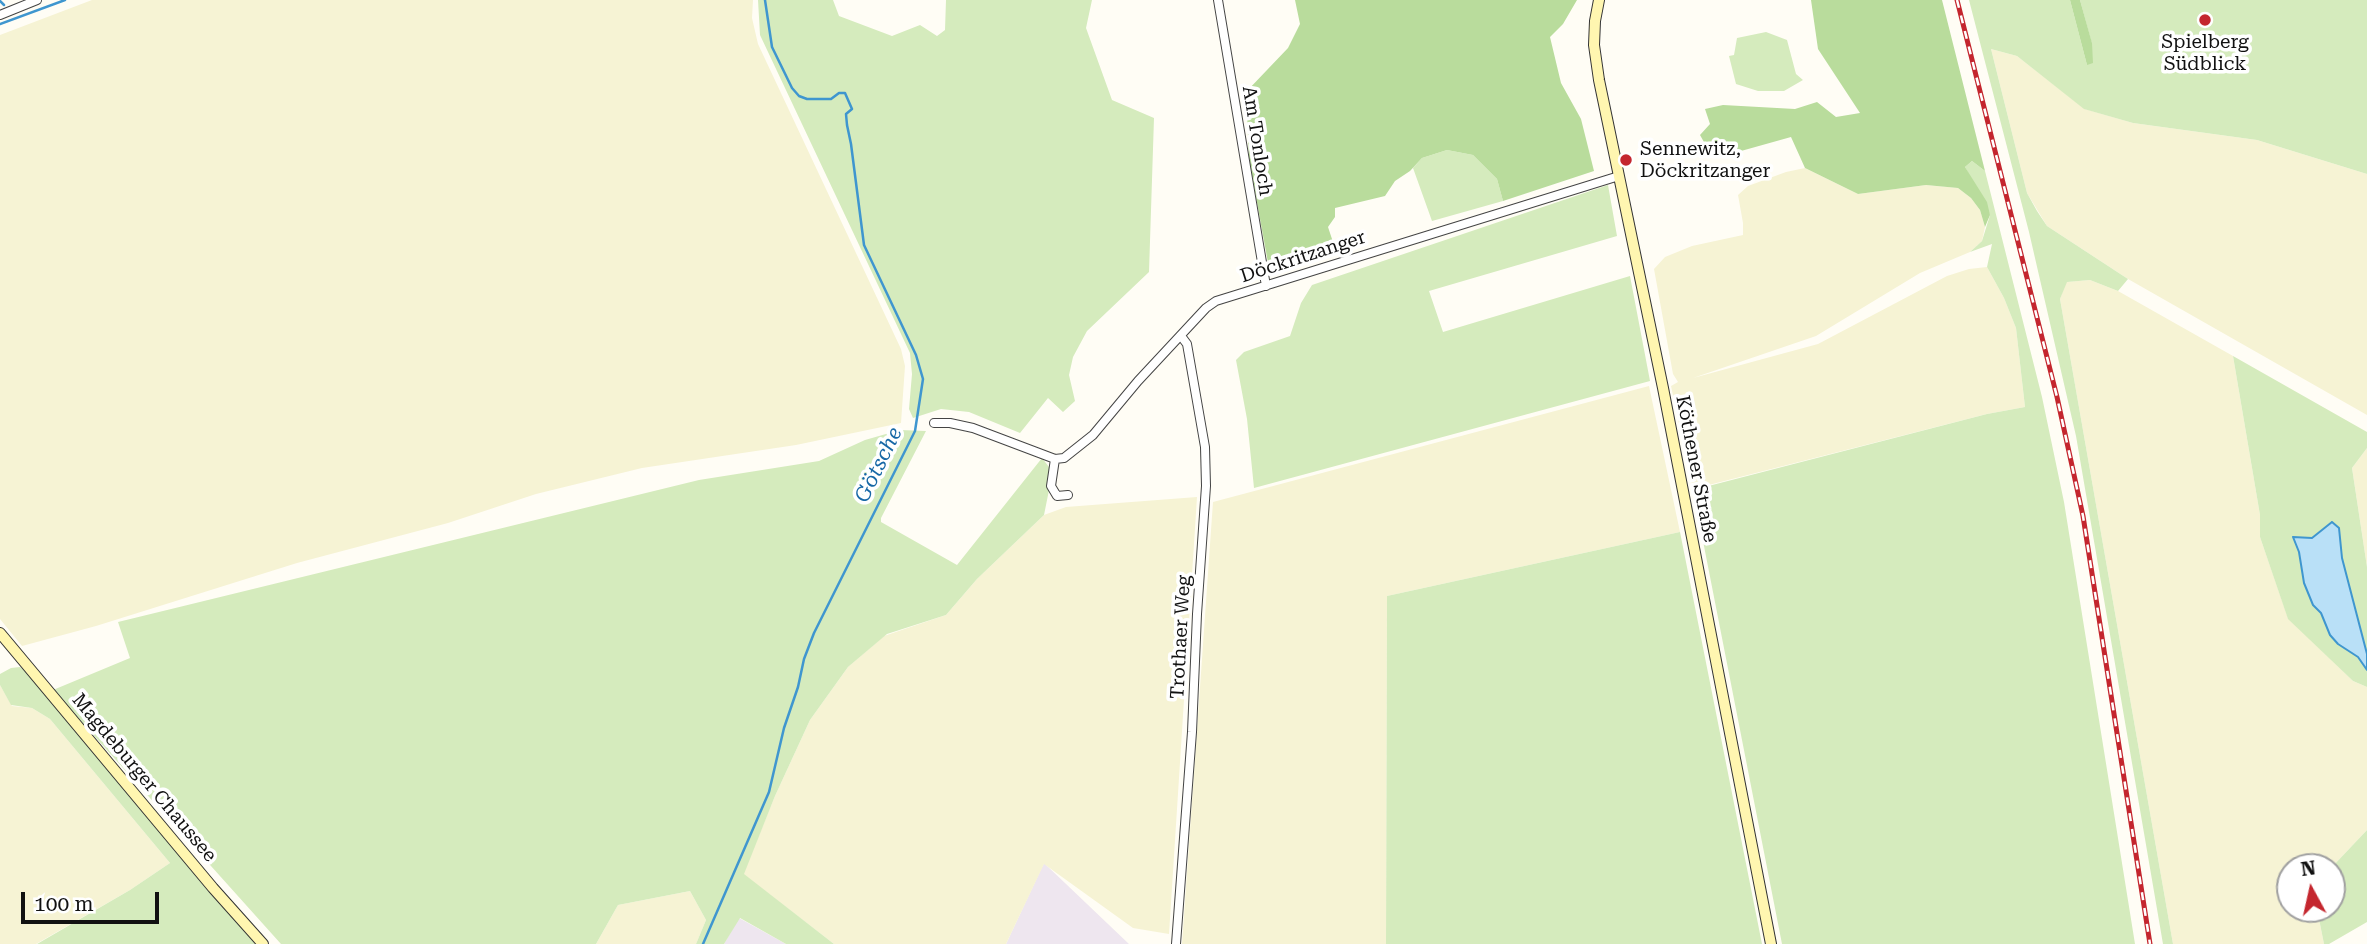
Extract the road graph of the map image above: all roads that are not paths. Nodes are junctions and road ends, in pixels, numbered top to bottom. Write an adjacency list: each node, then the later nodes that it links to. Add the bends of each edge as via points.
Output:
1 (37, 0): 4 (street)
2 (1218, 0): 6 (street, Am Tonloch)
3 (1599, 0): 5 (main road, Köthener Straße, via 1594,46)
4 (0, 15)
5 (1619, 176): 6 (street, Döckritzanger); 14 (main road, Köthener Straße)
6 (1266, 286): 7 (street, Döckritzanger, via 1216,300)
7 (1181, 336): 9 (street, Döckritzanger, via 1093,435 1064,458); 13 (street, Trothaer Weg, via 1187,344 1205,447 1206,486)
8 (934, 423): 9 (street, via 973,428)
9 (1055, 459): 10 (street, via 1051,486 1057,496)
10 (1068, 495)
11 (0, 633): 12 (main road, Magdeburger Chaussee)
12 (263, 944)
13 (1176, 944)
14 (1771, 944)

